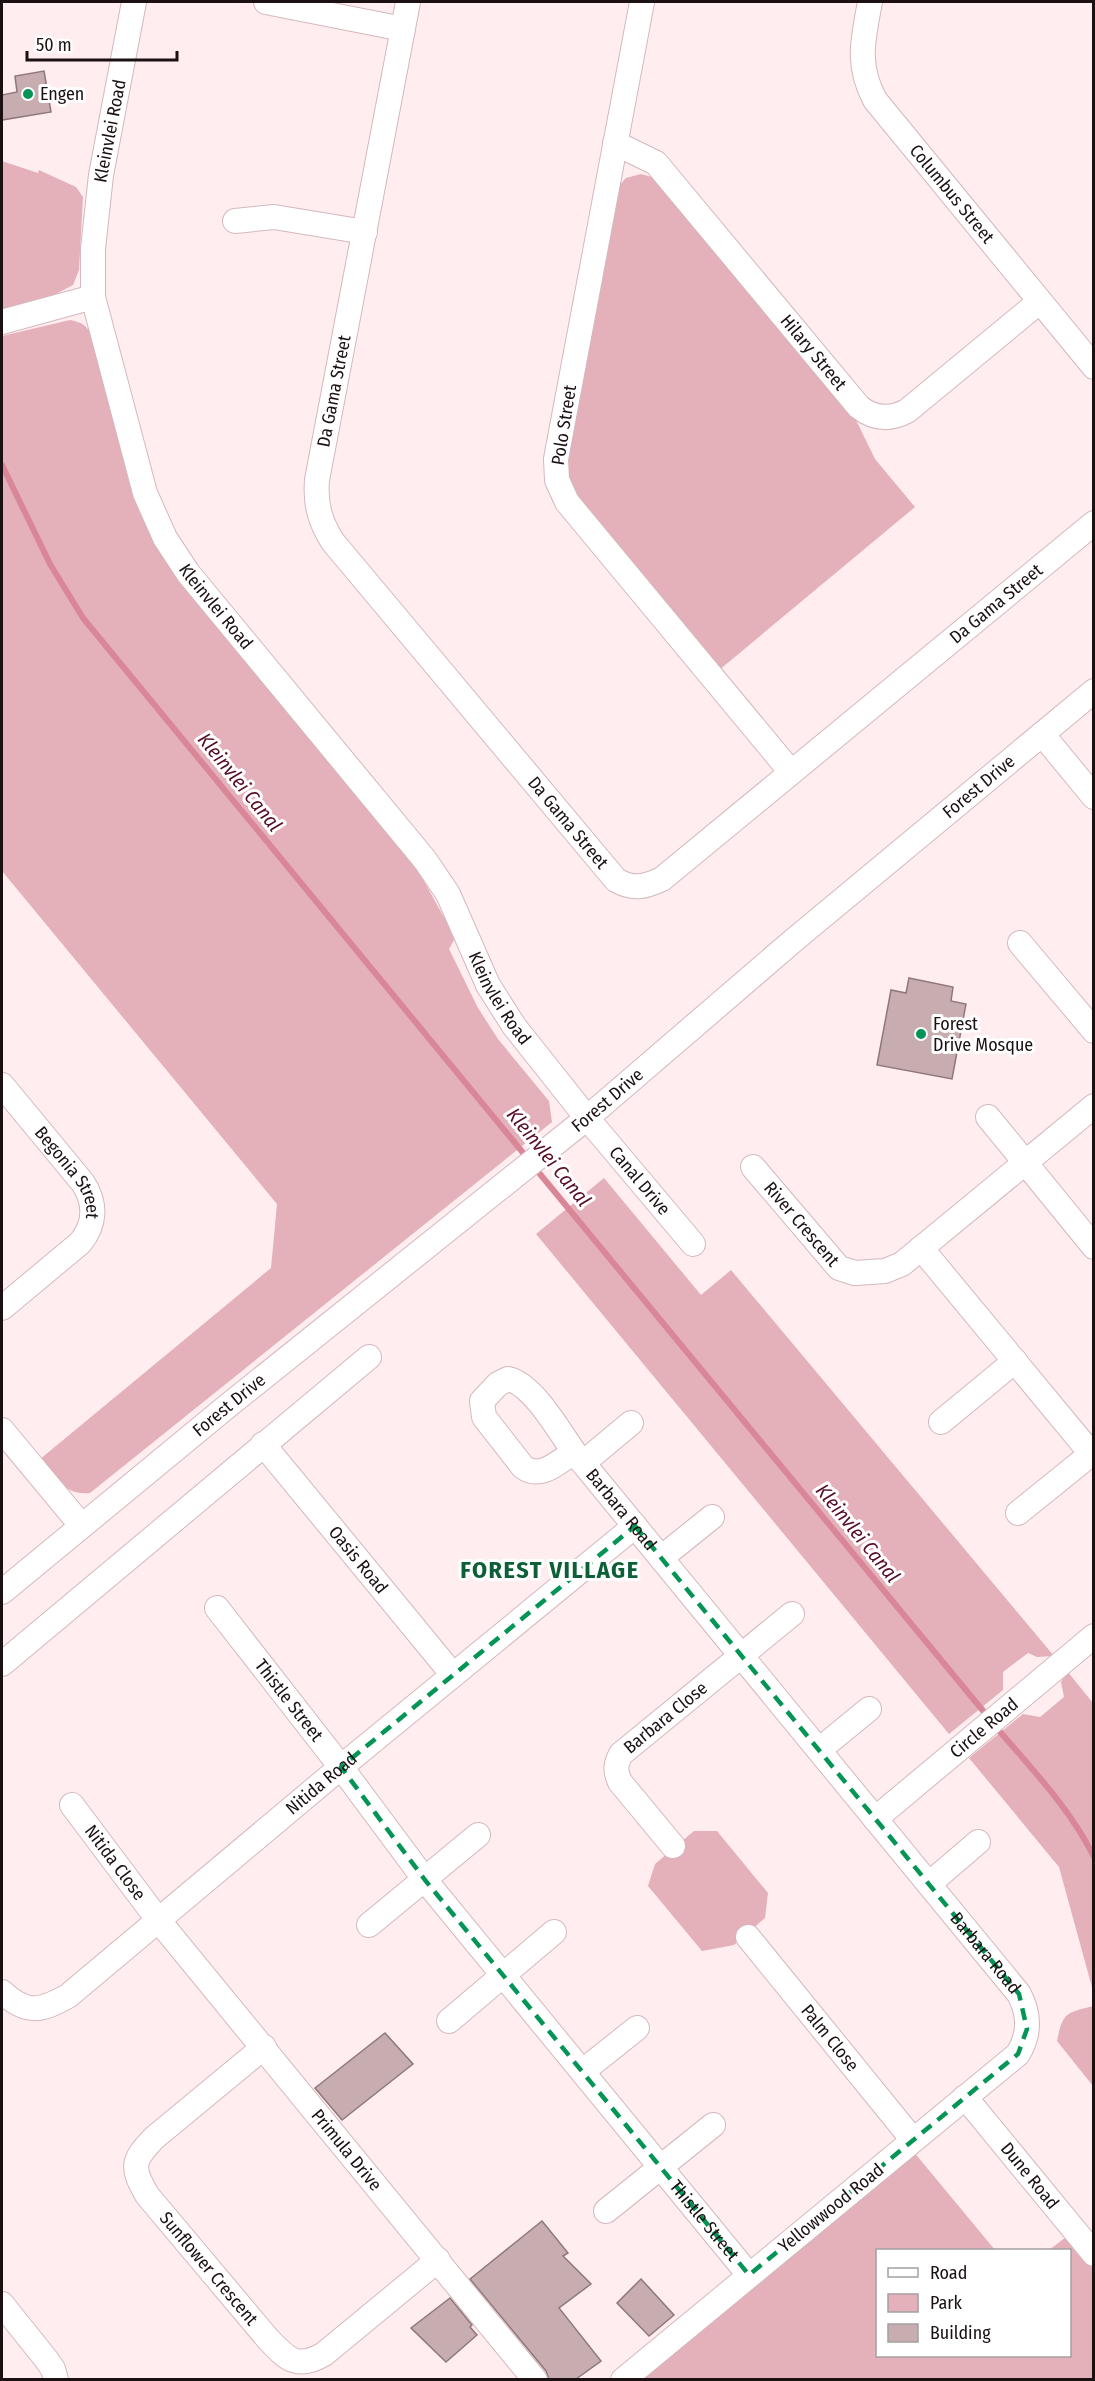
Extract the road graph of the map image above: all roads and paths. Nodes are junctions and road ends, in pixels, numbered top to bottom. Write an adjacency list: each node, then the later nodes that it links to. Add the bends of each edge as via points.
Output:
1 (134, 2): 10 (street, Kleinvlei Road, via 101,175 93,249)
2 (266, 2): 6 (street)
3 (408, 2): 6 (street, Da Gama Street)
4 (642, 2): 7 (street, Polo Street)
5 (870, 2): 11 (street, Columbus Street, via 862,60 875,100)
6 (403, 29): 9 (street, Da Gama Street)
7 (615, 143): 11 (street, Hilary Street, via 656,163 859,407 873,416 891,417 907,411); 17 (street, Polo Street, via 556,459 557,480 567,502)
8 (234, 221): 9 (street, via 274,218)
9 (365, 232): 17 (street, Da Gama Street, via 317,480 320,518 333,542 602,866 624,885 647,886 662,879)
10 (93, 297): 12 (street); 24 (street, Kleinvlei Road, via 146,493 165,538 188,573 425,860 448,894 500,1005)
11 (1039, 302): 13 (street, Columbus Street)
12 (2, 322)
13 (1094, 367)
14 (1094, 523): 17 (street, Da Gama Street)
15 (1094, 691): 16 (street, Forest Drive)
16 (1042, 734): 18 (street); 24 (street, Forest Drive)
17 (791, 772)
18 (1094, 797)
19 (1020, 943): 20 (street)
20 (1094, 1031)
21 (2, 1084): 30 (street, Begonia Street, via 82,1183 93,1212 89,1230 80,1243)
22 (1094, 1106): 25 (street, River Crescent)
23 (988, 1117): 25 (street)
24 (587, 1118): 27 (street, Canal Drive); 40 (street, Forest Drive)
25 (1025, 1162): 28 (street); 29 (street, River Crescent)
26 (753, 1167): 29 (street, River Crescent, via 835,1265 844,1270 885,1271 902,1264)
27 (693, 1244)
28 (1094, 1247)
29 (921, 1248): 32 (street)
30 (2, 1308)
31 (369, 1357): 36 (street)
32 (1015, 1361): 33 (street); 37 (street)
33 (941, 1422)
34 (631, 1423): 41 (street, Barbara Road, via 578,1457)
35 (2, 1430): 40 (street)
36 (263, 1444): 48 (street); 49 (street, Oasis Road)
37 (1092, 1456): 38 (street)
38 (1018, 1512)
39 (712, 1517): 42 (street, Barbara Road)
40 (81, 1526): 43 (street, Forest Drive)
41 (634, 1526): 42 (street, Barbara Road); 49 (street, Nitida Road)
42 (661, 1558): 47 (street, Barbara Road)
43 (2, 1592)
44 (217, 1608): 52 (street, Thistle Street)
45 (792, 1614): 47 (street)
46 (1094, 1636): 54 (street, Circle Road)
47 (741, 1655): 51 (street, Barbara Road); 57 (street, Barbara Close, via 621,1754 616,1763 620,1782)
48 (2, 1664)
49 (453, 1675): 52 (street, Nitida Road)
50 (869, 1709): 51 (street)
51 (819, 1750): 54 (street, Barbara Road)
52 (341, 1767): 58 (street, Thistle Street); 60 (street, Nitida Road)
53 (72, 1804): 60 (street, Nitida Close)
54 (875, 1819): 59 (street, Barbara Road)
55 (478, 1835): 58 (street)
56 (978, 1842): 59 (street)
57 (674, 1846)
58 (425, 1880): 61 (street); 64 (street, Thistle Street)
59 (929, 1884): 68 (street, Barbara Road, via 1019,1994)
60 (159, 1921): 65 (street, Nitida Road, via 92,1978 47,2008 29,2010); 69 (street, Primula Drive)
61 (369, 1925)
62 (554, 1932): 64 (street)
63 (748, 1937): 73 (street, Palm Close)
64 (504, 1975): 66 (street); 70 (street, Thistle Street)
65 (2, 1992)
66 (449, 2021)
67 (637, 2028): 70 (street)
68 (1028, 2029): 71 (street, Yellowwood Road, via 1018,2054)
69 (264, 2047): 77 (street, Primula Drive); 77 (street, Sunflower Crescent, via 139,2153 136,2172 147,2195 268,2340 294,2362 324,2354)
70 (582, 2071): 74 (street, Thistle Street)
71 (965, 2097): 73 (street, Yellowwood Road); 76 (street, Dune Road)
72 (713, 2125): 74 (street, Thistle Street)
73 (913, 2140): 78 (street, Yellowwood Road)
74 (661, 2167): 75 (street, Thistle Street); 78 (street, Thistle Street)
75 (606, 2211)
76 (1094, 2254)
77 (438, 2260): 81 (street, Primula Drive)
78 (749, 2275): 82 (street, Yellowwood Road)
79 (2, 2304): 80 (street, via 46,2359)
80 (56, 2379)
81 (535, 2379)
82 (623, 2379)

